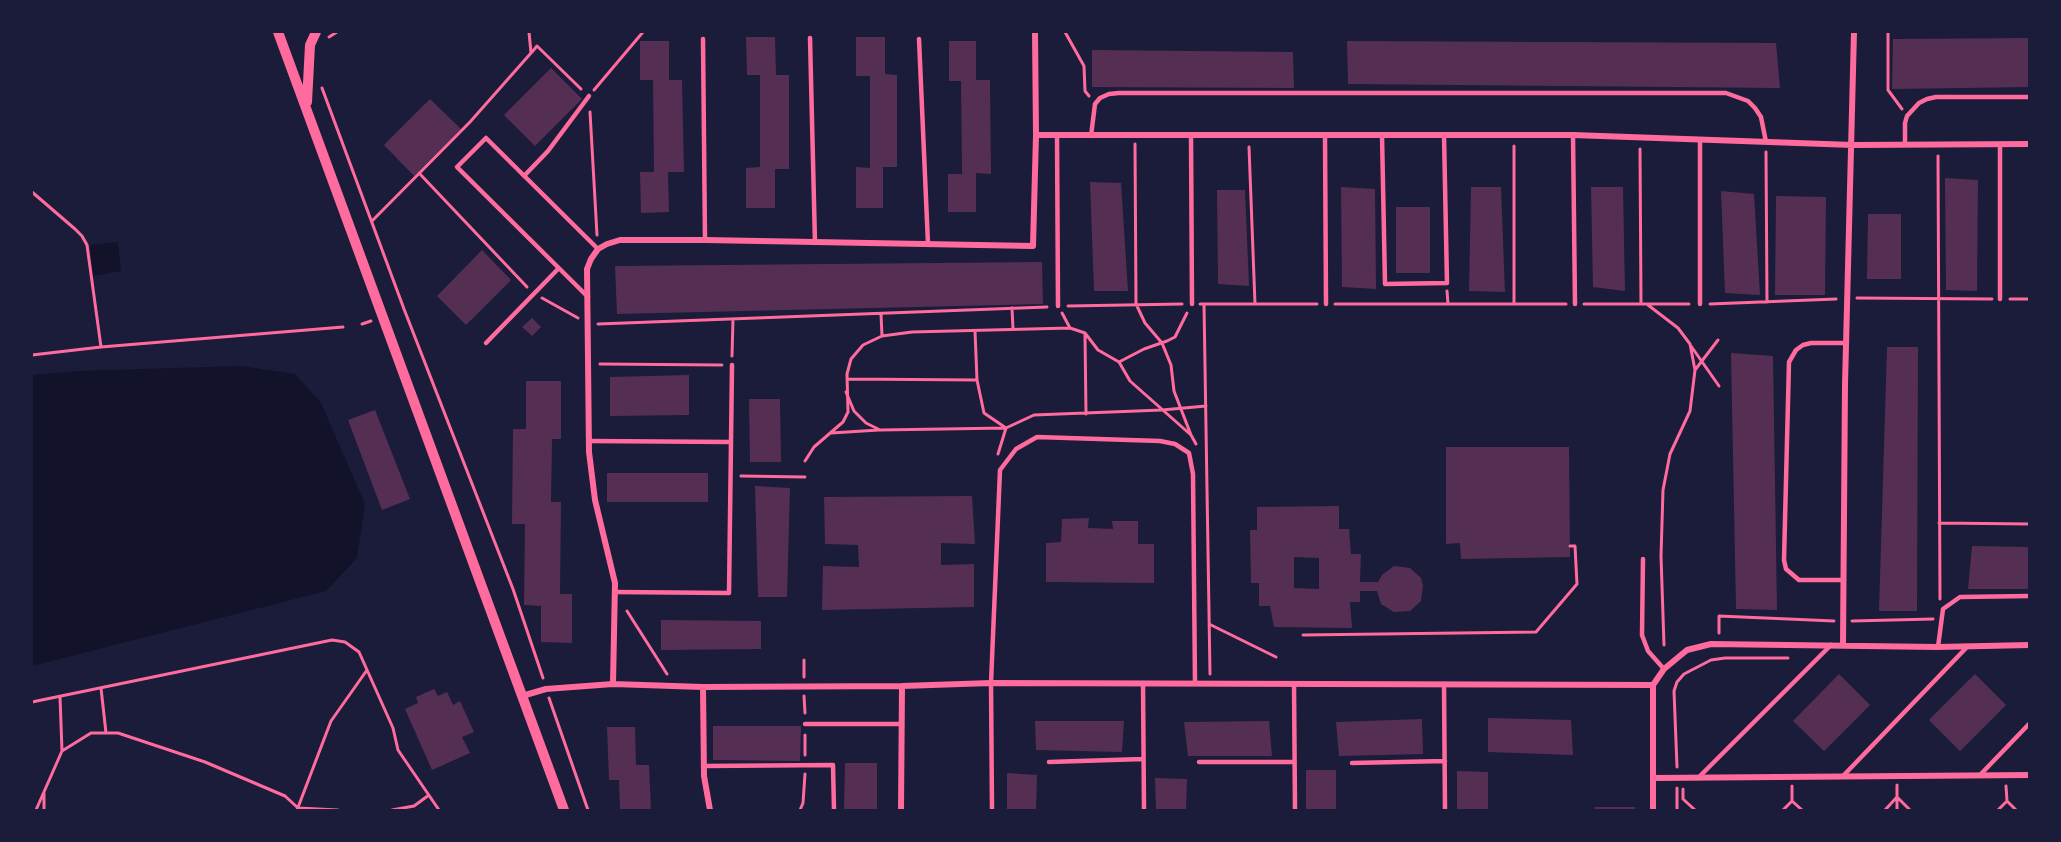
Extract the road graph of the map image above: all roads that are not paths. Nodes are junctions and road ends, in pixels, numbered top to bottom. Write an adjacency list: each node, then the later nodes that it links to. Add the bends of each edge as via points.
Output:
1 (278, 32): 10 (street)
2 (316, 32): 10 (street, via 310,45)
3 (1035, 32): 11 (street)
4 (1854, 32): 22 (street)
5 (810, 38): 27 (lane)
6 (703, 39): 26 (lane)
7 (919, 39): 28 (lane)
8 (589, 96): 25 (lane)
9 (2030, 97): 24 (lane, via 1936,97 1919,103 1907,116)
10 (306, 108): 62 (street)
11 (1036, 135): 12 (street); 28 (street, via 1033,246)
12 (1057, 135): 16 (street); 37 (lane)
13 (1382, 135): 14 (street); 14 (lane, via 1385,284 1448,284); 18 (street)
14 (1444, 135): 15 (street)
15 (1573, 135): 19 (street); 35 (lane)
16 (1091, 136): 17 (street); 20 (lane, via 1095,104 1100,98 1119,93 1726,93 1748,101 1755,108)
17 (1191, 136): 18 (street); 33 (lane)
18 (1325, 136): 34 (lane)
19 (1700, 141): 20 (street); 36 (lane)
20 (1766, 142): 22 (street)
21 (2030, 144): 23 (street)
22 (1853, 145): 24 (street); 39 (street)
23 (2000, 145): 24 (street); 32 (lane)
24 (1905, 146)
25 (524, 176): 29 (lane); 30 (lane, via 486,138 457,167)
26 (705, 240): 27 (street); 29 (street, via 620,240)
27 (815, 243): 28 (street)
28 (928, 244)
29 (598, 249): 31 (street, via 587,269)
30 (558, 269): 31 (lane); 38 (lane)
31 (588, 297): 41 (street)
32 (2000, 299)
33 (1192, 304)
34 (1326, 304)
35 (1575, 304)
36 (1700, 304)
37 (1058, 306)
38 (486, 343)
39 (1847, 343): 44 (street); 44 (lane, via 1811,343 1791,356 1785,548 1786,569 1799,579)
40 (732, 365): 42 (lane)
41 (589, 441): 42 (lane); 45 (street, via 595,500)
42 (731, 442): 45 (lane, via 729,593)
43 (1643, 559): 52 (lane, via 1642,635 1648,651)
44 (1844, 580): 48 (street)
45 (615, 592): 56 (street)
46 (2030, 596): 51 (lane, via 1960,597 1943,609)
47 (1831, 645): 48 (street); 52 (street, via 1711,644 1688,650); 77 (lane)
48 (1843, 645): 51 (street)
49 (2030, 645): 50 (street)
50 (1969, 646): 51 (street); 74 (lane)
51 (1938, 647)
52 (1664, 669): 59 (street)
53 (991, 683): 54 (street); 55 (lane, via 1000,470 1016,449 1037,437 1160,441 1189,453 1193,474); 60 (street); 82 (lane)
54 (1143, 683): 55 (street); 66 (lane)
55 (1195, 683): 57 (street)
56 (613, 684): 61 (street); 62 (street, via 546,689)
57 (1294, 684): 58 (street); 70 (lane)
58 (1444, 684): 59 (street); 67 (lane)
59 (1653, 685): 76 (street)
60 (902, 686): 61 (street); 65 (street)
61 (703, 687): 72 (street)
62 (522, 696): 78 (street)
63 (2030, 723): 75 (lane)
64 (805, 724): 65 (lane)
65 (902, 724): 81 (street)
66 (1143, 759): 68 (lane); 83 (lane)
67 (1445, 760): 71 (lane); 85 (lane)
68 (1050, 762)
69 (1199, 762): 70 (lane)
70 (1294, 762): 84 (lane)
71 (1352, 763)
72 (704, 766): 79 (street); 80 (lane, via 833,765)
73 (2030, 775): 75 (street)
74 (1843, 776): 75 (street); 77 (street)
75 (1979, 776)
76 (1653, 778): 77 (street); 86 (street)
77 (1698, 778)
78 (564, 810)
79 (710, 810)
80 (834, 810)
81 (901, 810)
82 (992, 810)
83 (1144, 810)
84 (1294, 810)
85 (1445, 810)
86 (1653, 810)

